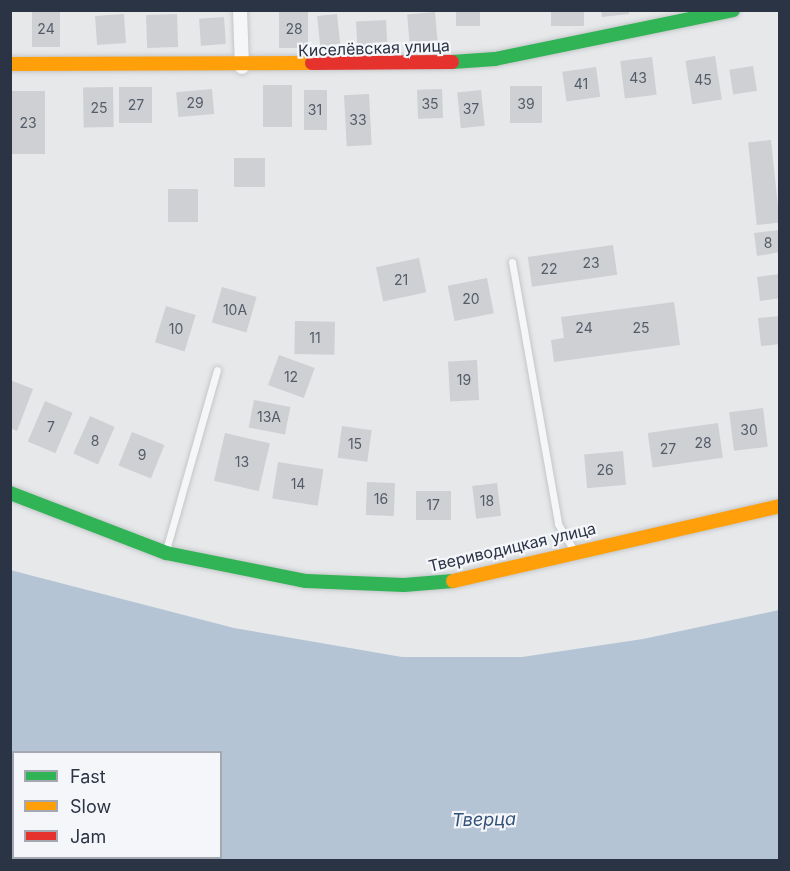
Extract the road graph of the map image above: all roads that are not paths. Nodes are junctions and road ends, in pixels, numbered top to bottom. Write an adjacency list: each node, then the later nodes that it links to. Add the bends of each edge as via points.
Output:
1 (240, 10): 4 (street)
2 (734, 10): 4 (street, Киселёвская улица, via 495,59)
3 (10, 64): 4 (street, Киселёвская улица)
4 (242, 67)
5 (512, 262): 9 (lane, via 558,524)
6 (217, 370): 10 (lane)
7 (10, 493): 10 (street, Твериводицкая улица)
8 (780, 506): 9 (street, Твериводицкая улица)
9 (573, 549): 10 (street, Твериводицкая улица, via 449,582 404,585 306,581)
10 (166, 553)

